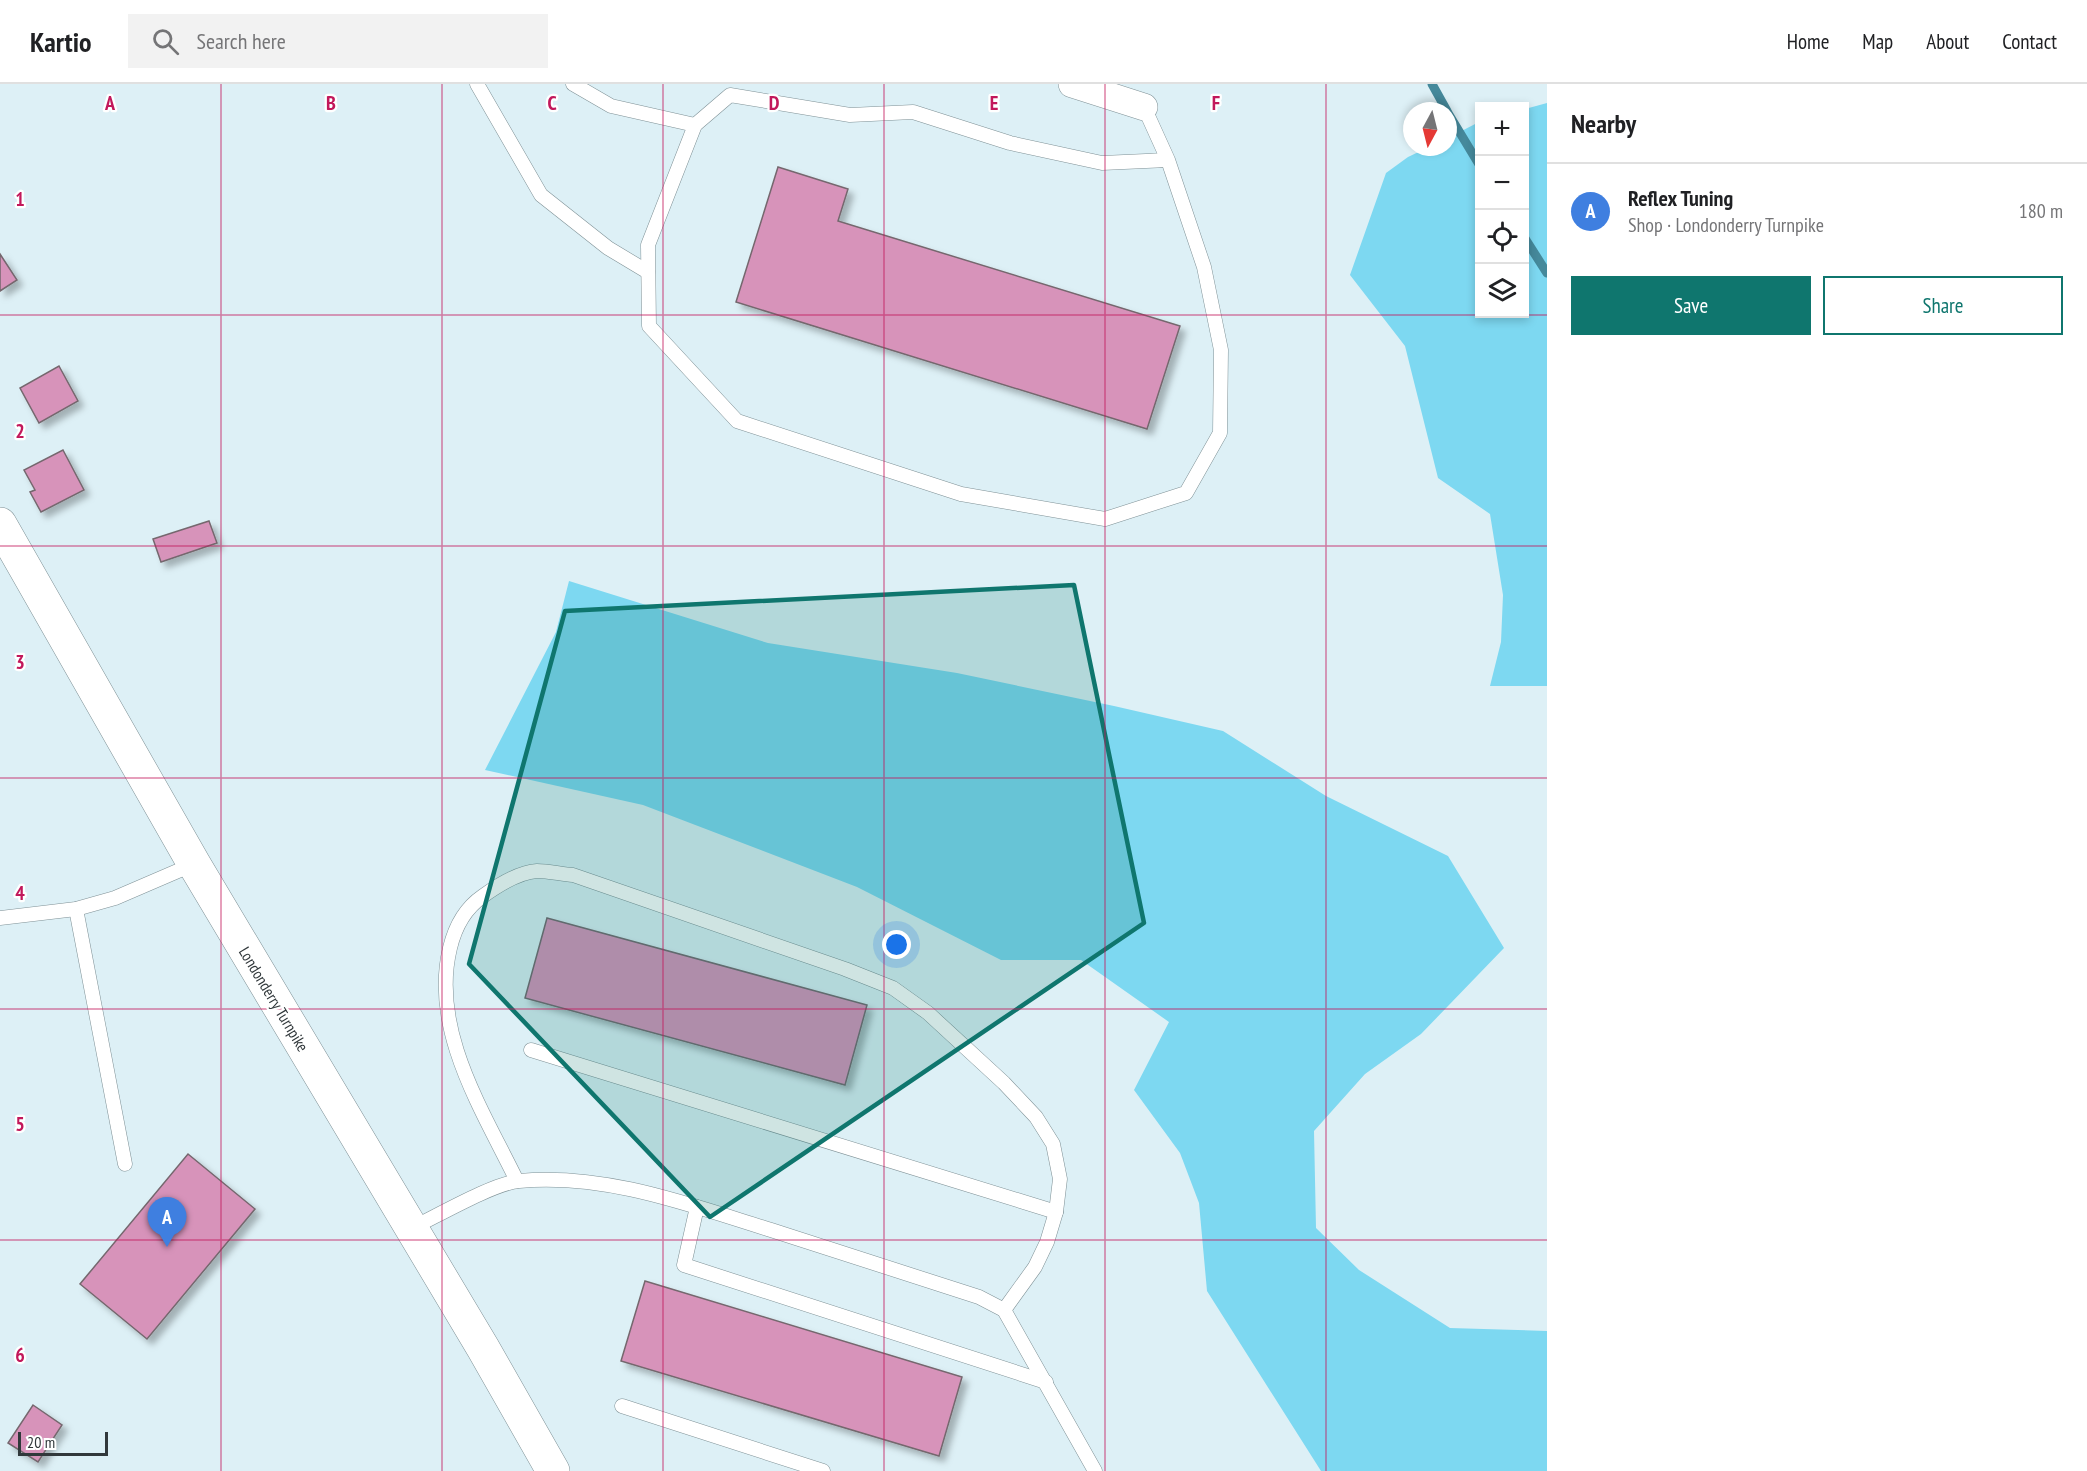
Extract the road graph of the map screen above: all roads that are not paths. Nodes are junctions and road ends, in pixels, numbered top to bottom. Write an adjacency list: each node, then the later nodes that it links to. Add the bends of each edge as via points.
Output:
1 (477, 84): 7 (lane, via 541,195 608,248)
2 (573, 84): 5 (lane, via 611,106)
3 (1072, 84): 4 (street)
4 (1144, 107): 6 (lane)
5 (695, 124): 6 (lane, via 730,95 850,116 913,112 1010,142 1102,163); 7 (lane, via 648,246)
6 (1168, 160): 7 (lane, via 1204,267 1221,350 1220,434 1186,493 1105,519 961,494 737,421 649,326)
7 (648, 272)
8 (0, 524): 9 (main road, Londonderry Turnpike)
9 (194, 864): 10 (lane, via 115,898); 17 (main road, Londonderry Turnpike)
10 (76, 909): 11 (lane); 13 (lane)
11 (0, 918)
12 (531, 1050): 16 (lane)
13 (125, 1164)
14 (517, 1181): 15 (lane, via 574,1180 632,1189); 16 (lane, via 465,1075 445,1002 445,966 454,930 471,904 502,882 535,871 573,875 893,988 928,1013 1036,1117 1053,1144 1060,1179); 17 (lane)
15 (697, 1207): 18 (lane, via 979,1297); 19 (lane, via 684,1264)
16 (1056, 1212): 18 (lane, via 1035,1267)
17 (412, 1228): 21 (main road, Londonderry Turnpike)
18 (1004, 1310): 19 (lane)
19 (1046, 1382): 23 (lane)
20 (622, 1406): 22 (lane)
21 (553, 1471)
22 (823, 1471)
23 (1095, 1471)

